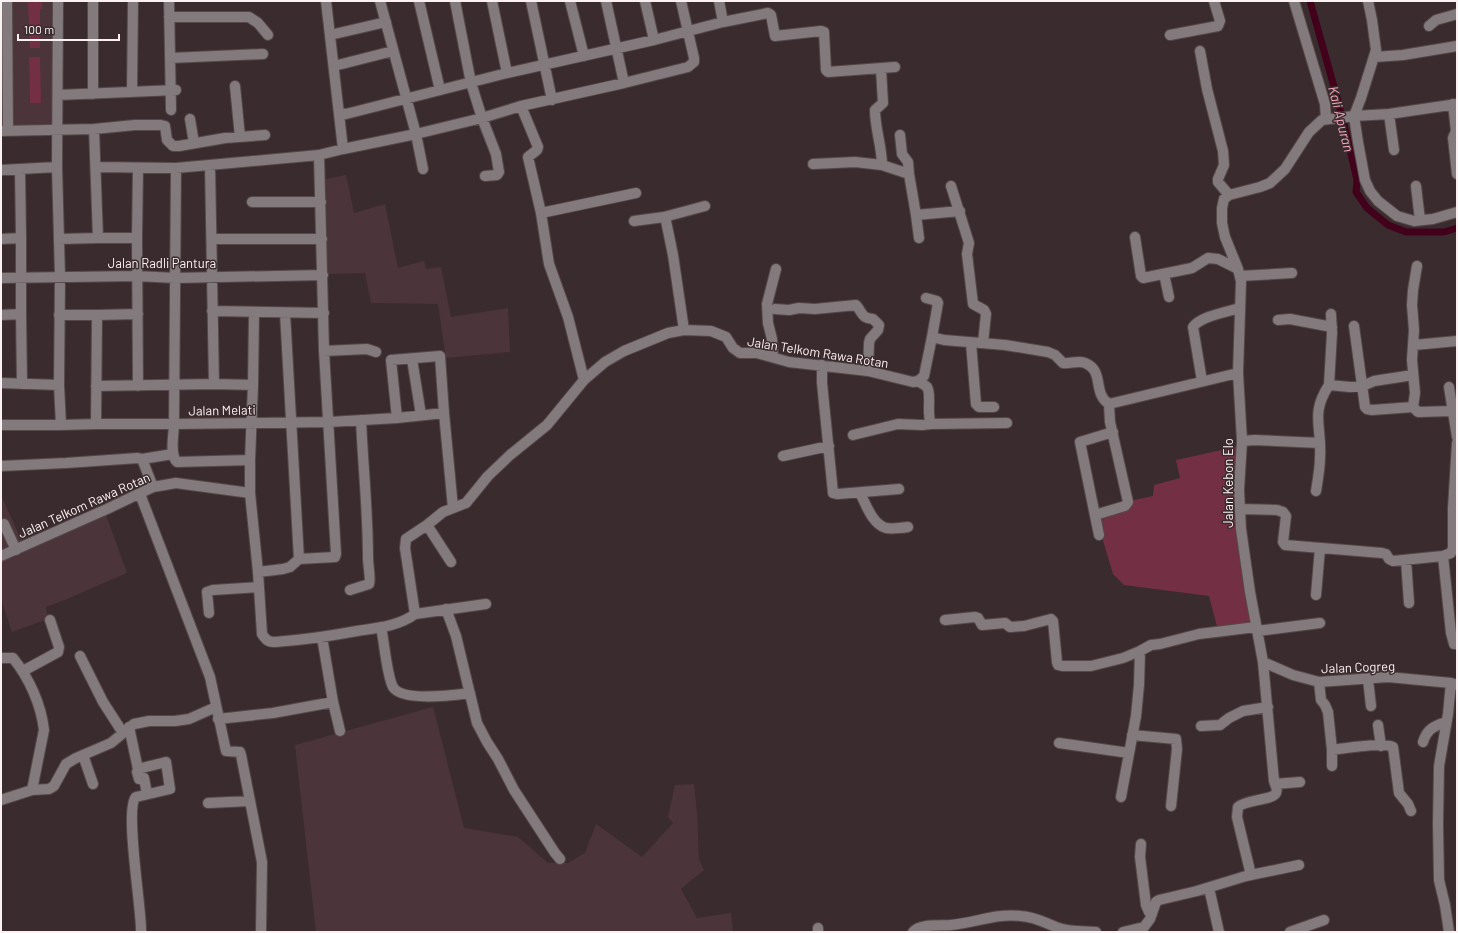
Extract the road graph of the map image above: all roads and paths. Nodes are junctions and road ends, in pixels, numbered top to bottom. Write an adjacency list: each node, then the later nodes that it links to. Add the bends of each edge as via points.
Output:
1 (7, 1): 63 (street)
2 (58, 1): 50 (street)
3 (93, 1): 49 (street)
4 (132, 1): 48 (street)
5 (169, 1): 21 (street)
6 (326, 1): 27 (street)
7 (380, 1): 22 (street)
8 (419, 1): 47 (street)
9 (455, 1): 43 (street)
10 (492, 1): 42 (street)
11 (531, 1): 38 (street)
12 (570, 1): 35 (street)
13 (606, 1): 31 (street)
14 (645, 1): 29 (street)
15 (682, 1): 25 (street)
16 (719, 1): 23 (street)
17 (1214, 1): 28 (street, via 1220,21 1218,26)
18 (1294, 1): 60 (street)
19 (1368, 1): 36 (street, via 1376,42)
20 (1457, 14): 24 (street, via 1436,20)
21 (169, 18): 26 (street, via 249,17); 37 (street)
22 (386, 22): 27 (street); 32 (street)
23 (723, 22): 25 (street); 41 (street, via 769,13 775,36 824,32 828,72)
24 (1429, 26)
25 (688, 31): 29 (street); 44 (street, via 694,58 692,65)
26 (268, 35)
27 (330, 35): 39 (street)
28 (1170, 35)
29 (654, 40): 31 (street)
30 (1457, 46): 36 (street)
31 (616, 47): 35 (street); 44 (street)
32 (393, 51): 39 (street); 51 (street)
33 (1200, 51): 89 (street, via 1224,165 1218,182)
34 (262, 54): 37 (street)
35 (584, 56): 38 (street)
36 (1375, 57): 58 (street)
37 (170, 58): 46 (street)
38 (544, 64): 42 (street); 52 (street)
39 (334, 66): 56 (street)
40 (895, 67): 41 (street)
41 (881, 69): 75 (street, via 883,103 875,110 875,118)
42 (507, 72): 43 (street)
43 (471, 82): 47 (street); 59 (street)
44 (624, 83): 52 (street)
45 (235, 86): 68 (street)
46 (173, 90): 48 (street); 55 (street)
47 (440, 90): 51 (street)
48 (132, 92): 49 (street)
49 (93, 94): 50 (street)
50 (58, 95): 64 (street)
51 (406, 98): 56 (street, via 346,114); 65 (street)
52 (552, 100): 54 (street)
53 (1455, 104): 57 (street); 84 (street, via 1456,131 1453,138)
54 (521, 106): 59 (street); 95 (street, via 538,147 528,157)
55 (171, 110)
56 (340, 113): 70 (street)
57 (1389, 114): 58 (street); 71 (street)
58 (1352, 116): 60 (street); 98 (street, via 1365,180 1370,191 1397,216 1414,221)
59 (482, 118): 65 (street); 85 (street, via 496,154 499,172)
60 (1330, 118): 89 (street, via 1316,124 1285,169 1270,183)
61 (190, 120): 69 (street)
62 (94, 130): 64 (street); 69 (street, via 134,125 161,125 164,126 167,140 173,146); 77 (street)
63 (5, 131): 64 (street)
64 (58, 131): 76 (street)
65 (416, 134): 70 (street); 81 (street)
66 (265, 135): 68 (street)
67 (900, 135): 83 (street, via 902,154 908,162)
68 (240, 136): 69 (street)
69 (194, 144)
70 (343, 149): 72 (street)
71 (1394, 150)
72 (319, 155): 74 (street); 91 (street)
73 (813, 164): 75 (street, via 855,162)
74 (210, 165): 79 (street); 107 (street)
75 (882, 165): 83 (street)
76 (57, 167): 80 (street); 106 (street)
77 (96, 167): 78 (street); 101 (street)
78 (138, 168): 79 (street); 102 (street)
79 (176, 168): 120 (street)
80 (20, 169): 82 (street); 100 (street)
81 (423, 169)
82 (1, 170)
83 (909, 174): 96 (street)
84 (1457, 174)
85 (485, 176)
86 (951, 186): 93 (street)
87 (1416, 186): 98 (street)
88 (636, 193): 95 (street)
89 (1229, 195): 111 (street, Jalan Kebon Elo, via 1224,199 1222,223)
90 (252, 202): 91 (street)
91 (321, 202): 108 (street)
92 (705, 206): 97 (street)
93 (960, 211): 96 (street); 142 (street, via 969,243 967,254 973,304 986,314)
94 (1457, 212): 98 (street)
95 (541, 213): 152 (street, via 550,264 568,317)
96 (916, 215): 103 (street)
97 (664, 217): 99 (street); 138 (street, via 673,254)
98 (1420, 220)
99 (634, 222)
100 (21, 238): 105 (street); 119 (street)
101 (98, 238): 102 (street); 106 (street)
102 (137, 238): 115 (street)
103 (919, 238)
104 (1135, 238): 113 (street, via 1142,277)
105 (1, 239)
106 (59, 239): 117 (street)
107 (212, 239): 108 (street); 116 (street)
108 (322, 239): 114 (street)
109 (1417, 266): 143 (street, via 1412,304)
110 (776, 269): 146 (street, via 767,304)
111 (1239, 272): 112 (street); 113 (street, via 1218,259 1208,258 1192,268); 123 (street, Jalan Kebon Elo)
112 (1292, 273)
113 (1164, 274): 121 (street)
114 (323, 275): 116 (street, Jalan Radli Pantura); 128 (street)
115 (138, 276): 117 (street, Jalan Radli Pantura); 120 (street, Jalan Radli Pantura); 130 (street)
116 (213, 276): 120 (street, Jalan Radli Pantura); 125 (street)
117 (60, 277): 119 (street, Jalan Radli Pantura); 133 (street)
118 (1, 278): 119 (street, Jalan Radli Pantura)
119 (21, 278): 129 (street)
120 (175, 278): 163 (street)
121 (1169, 297)
122 (926, 298): 139 (street, via 938,303)
123 (1240, 308): 150 (street, Jalan Kebon Elo); 154 (street, via 1198,322 1193,327)
124 (775, 309): 149 (street, via 856,305 866,319 877,321 878,325 878,330 869,343)
125 (212, 311): 127 (street); 157 (street)
126 (285, 312): 127 (street); 128 (street); 174 (street)
127 (254, 313): 159 (street)
128 (324, 313): 144 (street)
129 (21, 314): 132 (street); 156 (street)
130 (138, 314): 134 (street); 162 (street)
131 (1331, 314): 137 (street)
132 (1, 315)
133 (59, 315): 134 (street); 158 (street)
134 (96, 315): 161 (street)
135 (1278, 320): 137 (street, via 1290,319)
136 (1354, 326): 164 (street)
137 (1332, 327): 160 (street)
138 (684, 330): 146 (street, Jalan Telkom Rawa Rotan, via 711,331 726,337 740,353 757,353); 152 (street, Jalan Telkom Rawa Rotan, via 624,351 605,362)
139 (932, 337): 141 (street); 153 (street, via 924,376)
140 (1457, 341): 143 (street)
141 (971, 343): 142 (street); 167 (street, via 976,404 979,407)
142 (982, 343): 166 (street, via 1048,352 1063,363 1084,363 1096,372 1100,394)
143 (1414, 345): 151 (street)
144 (324, 351): 145 (street, via 367,349); 175 (street)
145 (376, 352)
146 (773, 357): 148 (street, Jalan Telkom Rawa Rotan, via 789,362)
147 (412, 359): 170 (street, via 440,356); 171 (street); 172 (street, via 390,360)
148 (822, 365): 149 (street, Jalan Telkom Rawa Rotan); 189 (street)
149 (868, 371): 153 (street, Jalan Telkom Rawa Rotan)
150 (1238, 373): 154 (street); 186 (street, Jalan Kebon Elo)
151 (1413, 375): 164 (street, via 1374,381); 168 (street)
152 (584, 380): 201 (street, Jalan Telkom Rawa Rotan, via 547,425 488,476 466,503)
153 (918, 381): 180 (street, via 927,388 928,418)
154 (1202, 381): 166 (street)
155 (1, 384): 156 (street)
156 (22, 384): 158 (street)
157 (214, 384): 159 (street); 163 (street)
158 (59, 385): 182 (street)
159 (253, 385): 176 (street)
160 (1329, 385): 164 (street); 187 (street, via 1318,406)
161 (96, 386): 162 (street); 178 (street)
162 (138, 386): 163 (street)
163 (174, 386): 179 (street)
164 (1363, 386): 168 (street, via 1366,409)
165 (1449, 387): 169 (street)
166 (1109, 404): 183 (street)
167 (994, 407)
168 (1413, 407): 169 (street, via 1418,412)
169 (1452, 411): 185 (street)
170 (444, 413): 171 (street, Jalan Melati); 201 (street)
171 (421, 415): 172 (street, Jalan Melati)
172 (397, 418): 173 (street, Jalan Melati)
173 (361, 420): 175 (street, Jalan Melati); 217 (street, via 368,566 371,580 369,584)
174 (291, 422): 175 (street, Jalan Melati); 176 (street, Jalan Melati); 212 (street)
175 (329, 422): 212 (street, via 336,554 335,557)
176 (252, 423): 179 (street, Jalan Melati); 193 (street)
177 (1007, 423): 180 (street)
178 (96, 424): 179 (street, Jalan Melati); 182 (street, Jalan Melati)
179 (174, 424): 190 (street)
180 (931, 424): 184 (street, via 898,424)
181 (1, 425): 182 (street, Jalan Melati)
182 (61, 426)
183 (1113, 432): 203 (street, via 1128,502 1125,506); 203 (street, via 1080,442)
184 (853, 435)
185 (1457, 436)
186 (1242, 441): 187 (street); 202 (street, Jalan Kebon Elo)
187 (1320, 443): 197 (street)
188 (1457, 443): 211 (street, via 1452,508 1453,548 1451,553)
189 (829, 446): 191 (street); 199 (street, via 833,493)
190 (173, 454): 192 (street); 193 (street, via 177,462)
191 (783, 456)
192 (142, 460): 194 (street, via 138,458); 195 (street)
193 (250, 460): 198 (street)
194 (1, 466)
195 (153, 487): 198 (street, Jalan Telkom Rawa Rotan, via 176,483); 200 (street, Jalan Telkom Rawa Rotan)
196 (899, 489): 199 (street)
197 (1316, 491)
198 (250, 493): 215 (street)
199 (860, 493): 206 (street, via 874,520 880,526)
200 (140, 494): 209 (street, Jalan Telkom Rawa Rotan); 242 (street, via 210,677)
201 (454, 508): 205 (street, Jalan Telkom Rawa Rotan, via 443,512)
202 (1240, 509): 208 (street, via 1283,512 1286,516 1284,544); 228 (street, Jalan Kebon Elo, via 1246,568)
203 (1095, 515): 207 (street)
204 (4, 524): 209 (street)
205 (427, 525): 214 (street); 223 (street, Jalan Telkom Rawa Rotan, via 404,543)
206 (908, 527)
207 (1099, 535)
208 (1320, 548): 213 (street, via 1382,553 1393,561); 218 (street)
209 (16, 550): 210 (street, Jalan Telkom Rawa Rotan)
210 (1, 556)
211 (1443, 556): 213 (street); 230 (street, via 1451,633 1454,644)
212 (299, 559): 215 (street, via 290,567)
213 (1406, 560): 219 (street)
214 (451, 562)
215 (258, 572): 216 (street)
216 (259, 587): 222 (street, via 207,592); 229 (street, via 262,634 266,640 275,642)
217 (350, 590)
218 (1316, 595)
219 (1408, 603)
220 (486, 604): 221 (street)
221 (446, 609): 223 (street); 239 (street, via 456,636)
222 (209, 613)
223 (415, 614): 227 (street, via 402,622)
224 (50, 620): 235 (street, via 60,650)
225 (944, 620): 231 (street, via 975,617 982,625 1005,623 1010,627 1051,619 1058,665 1062,666 1091,666)
226 (1320, 624): 228 (street)
227 (381, 627): 229 (street); 239 (street, via 391,683 397,691 408,695 427,696)
228 (1257, 629): 231 (street, via 1198,634); 234 (street, Jalan Kebon Elo)
229 (322, 637): 240 (street)
230 (1457, 644)
231 (1140, 651): 250 (street, via 1139,685)
232 (80, 656): 248 (street, via 103,702)
233 (1, 658): 235 (street, via 13,658)
234 (1263, 662): 237 (street, Jalan Cogreg, via 1293,675); 243 (street, Jalan Kebon Elo)
235 (23, 671): 262 (street, via 35,698 44,730)
236 (1368, 679): 237 (street, Jalan Cogreg); 238 (street, Jalan Cogreg, via 1388,677); 241 (street)
237 (1319, 682): 254 (street, via 1321,700 1328,712)
238 (1454, 684): 245 (street)
239 (470, 693): 271 (street, via 477,723 487,742 518,796)
240 (332, 702): 244 (street, via 273,713); 249 (street)
241 (1370, 706)
242 (216, 707): 244 (street); 248 (street, via 189,719 143,722 134,724)
243 (1268, 707): 247 (street, via 1243,710 1220,725); 261 (street, Jalan Kebon Elo)
244 (218, 719): 266 (street, via 226,751 240,752)
245 (1446, 722): 251 (street, via 1433,726); 286 (street, via 1439,766 1438,854 1439,880)
246 (1378, 725): 253 (street)
247 (1201, 726)
248 (126, 730): 256 (street, via 111,743); 258 (street)
249 (340, 731)
250 (1132, 735): 255 (street); 268 (street, via 1176,739)
251 (1423, 742)
252 (1058, 743): 255 (street)
253 (1381, 746): 254 (street); 269 (street, via 1393,748 1399,794)
254 (1332, 750): 257 (street)
255 (1129, 753): 264 (street)
256 (83, 755): 260 (street); 262 (street, via 66,764 52,788)
257 (1332, 766)
258 (138, 769): 263 (street, via 139,779 144,778); 263 (street, via 166,762 170,789)
259 (1300, 782): 261 (street)
260 (93, 784)
261 (1275, 784): 273 (street, via 1275,796 1245,802 1237,809)
262 (32, 790): 265 (street)
263 (147, 794): 278 (street, via 134,799 132,822)
264 (1121, 797)
265 (1, 800)
266 (250, 800): 267 (street); 279 (street, via 262,862)
267 (208, 803)
268 (1171, 806)
269 (1411, 811)
270 (1141, 844): 275 (street, via 1140,857 1146,905)
271 (560, 859)
272 (1299, 865): 273 (street)
273 (1251, 875): 274 (street)
274 (1209, 888): 275 (street, via 1159,900); 284 (street)
275 (1152, 914): 283 (street, via 1144,927)
276 (1324, 920): 285 (street)
277 (974, 921): 280 (street, via 919,927); 281 (street); 282 (street, via 995,916 1021,916 1041,920 1057,928)
278 (141, 932)
279 (262, 932)
280 (912, 932)
281 (975, 932)
282 (1096, 932)
283 (1123, 932)
284 (1219, 932)
285 (1290, 932)
286 (1449, 932)

